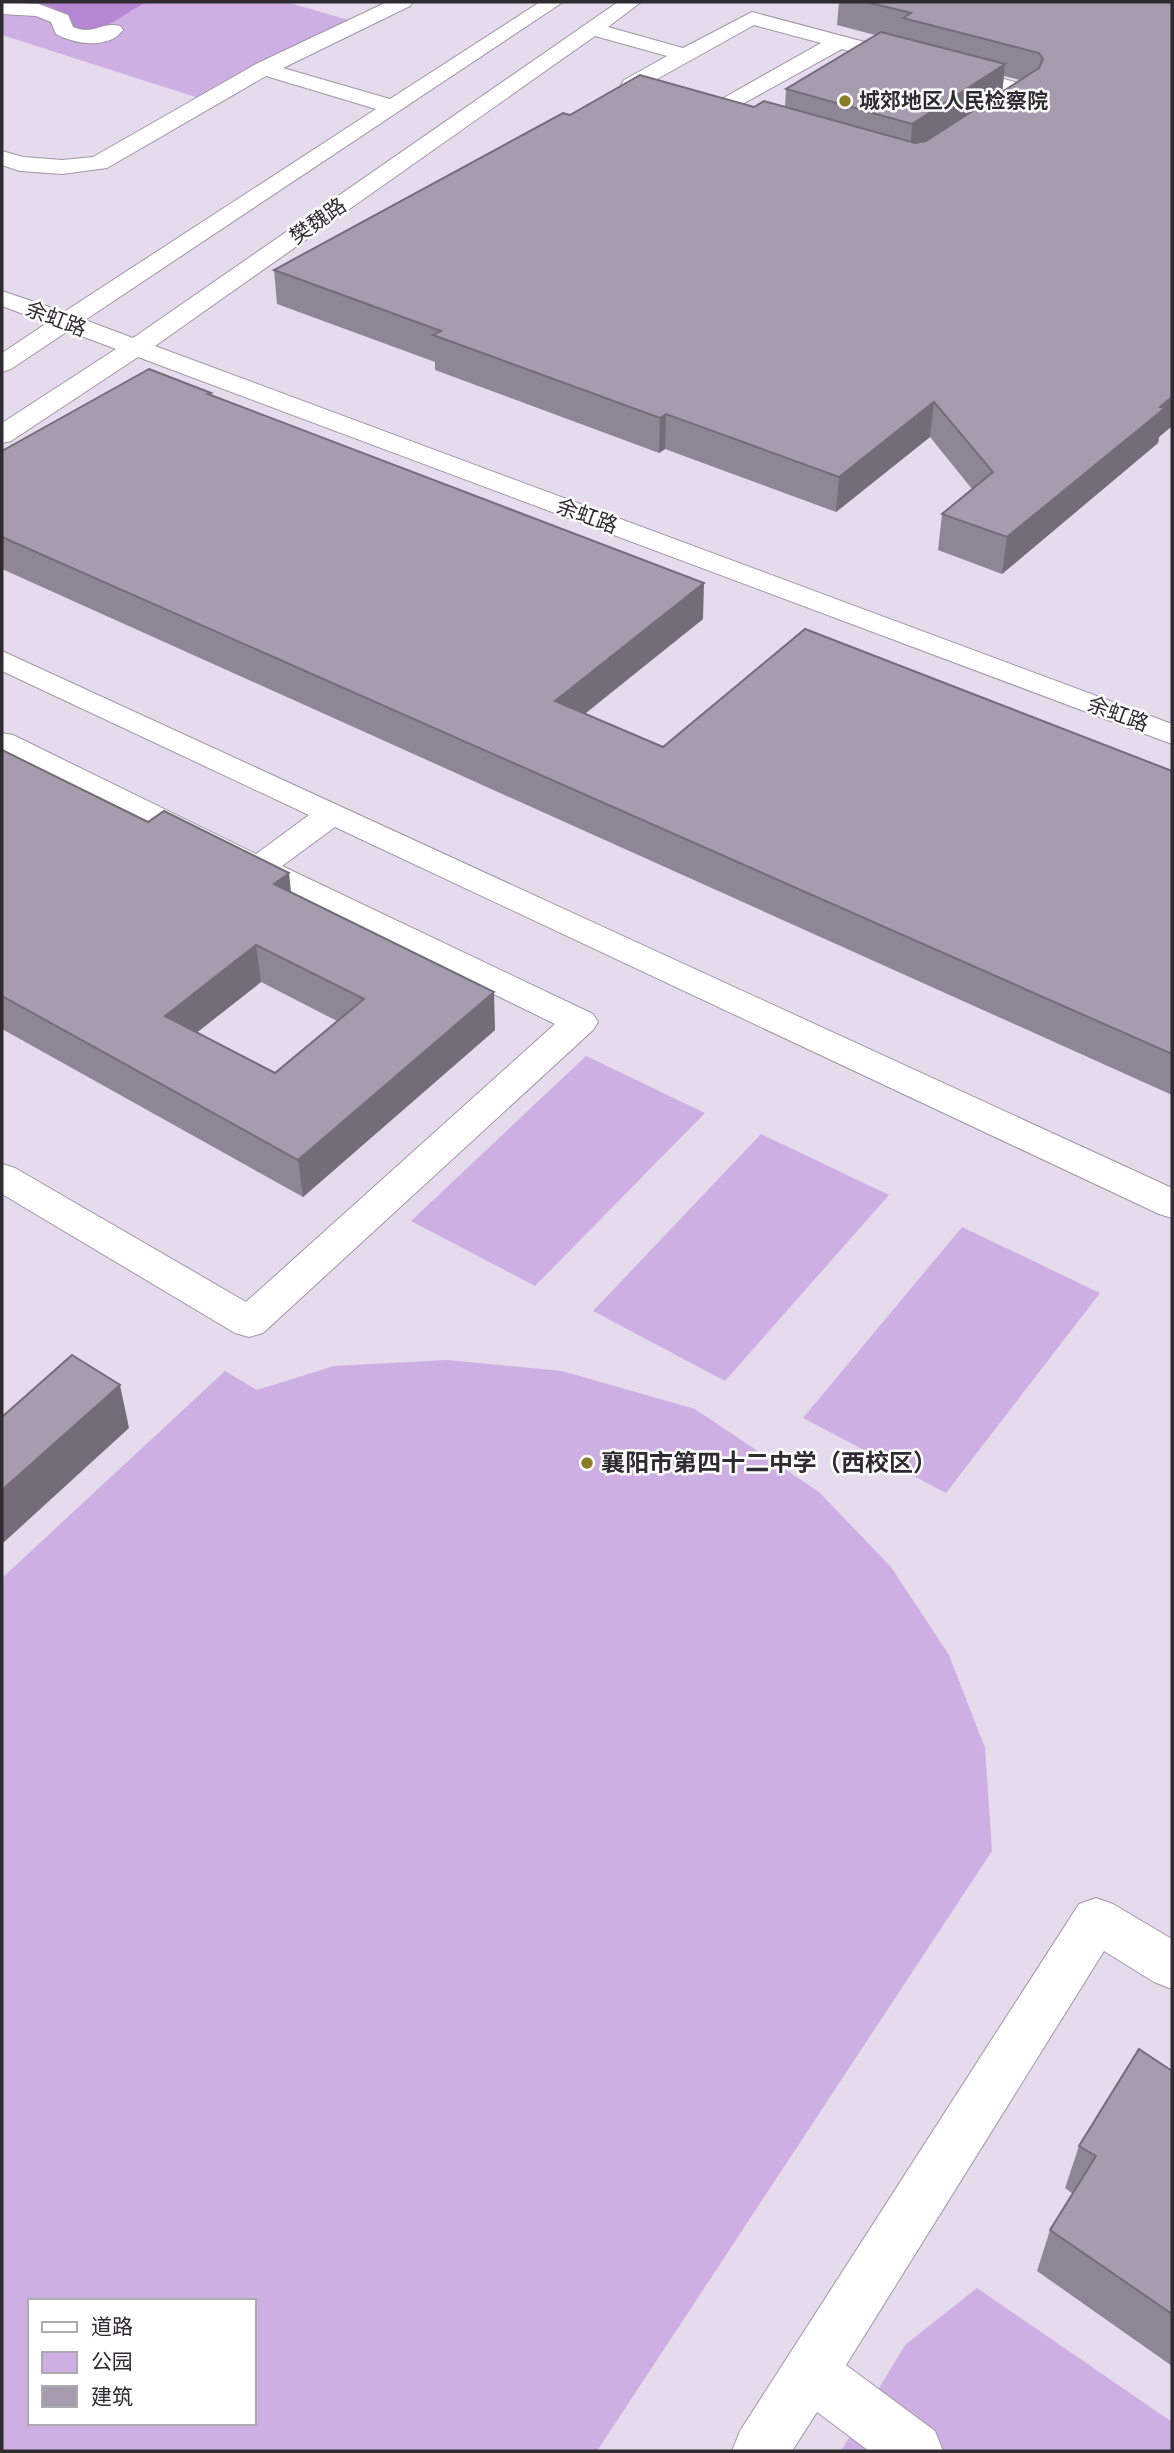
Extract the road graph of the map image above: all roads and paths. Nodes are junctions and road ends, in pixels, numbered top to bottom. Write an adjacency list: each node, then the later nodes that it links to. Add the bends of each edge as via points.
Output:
1 (402, 2): 9 (street)
2 (553, 2): 10 (street)
3 (631, 2): 5 (street, 樊魏路)
4 (2, 8): 6 (street, via 39,10 61,19 63,30 72,36 105,36)
5 (592, 29): 8 (street); 17 (street, 樊魏路)
6 (113, 30)
7 (838, 42): 8 (street, via 752,18); 11 (street); 13 (street, via 1026,92)
8 (685, 55): 11 (street, via 632,85)
9 (264, 69): 10 (street); 14 (street, via 99,163 62,167)
10 (394, 107): 16 (street)
11 (719, 110): 12 (street)
12 (745, 118)
13 (981, 122)
14 (2, 158)
15 (2, 298): 16 (street, 余虹路)
16 (66, 323): 17 (street, 余虹路); 18 (street)
17 (135, 348): 19 (street, 樊魏路); 21 (street, 余虹路)
18 (2, 364)
19 (2, 435)
20 (2, 660): 23 (street)
21 (1172, 735)
22 (2, 742): 24 (street)
23 (332, 814): 24 (street); 26 (street)
24 (258, 868): 25 (street, via 580,1022 249,1322)
25 (2, 1177)
26 (1172, 1204)
27 (1172, 1966): 28 (street, via 1096,1920)
28 (810, 2372): 29 (street); 30 (street)
29 (760, 2451)
30 (915, 2451)

